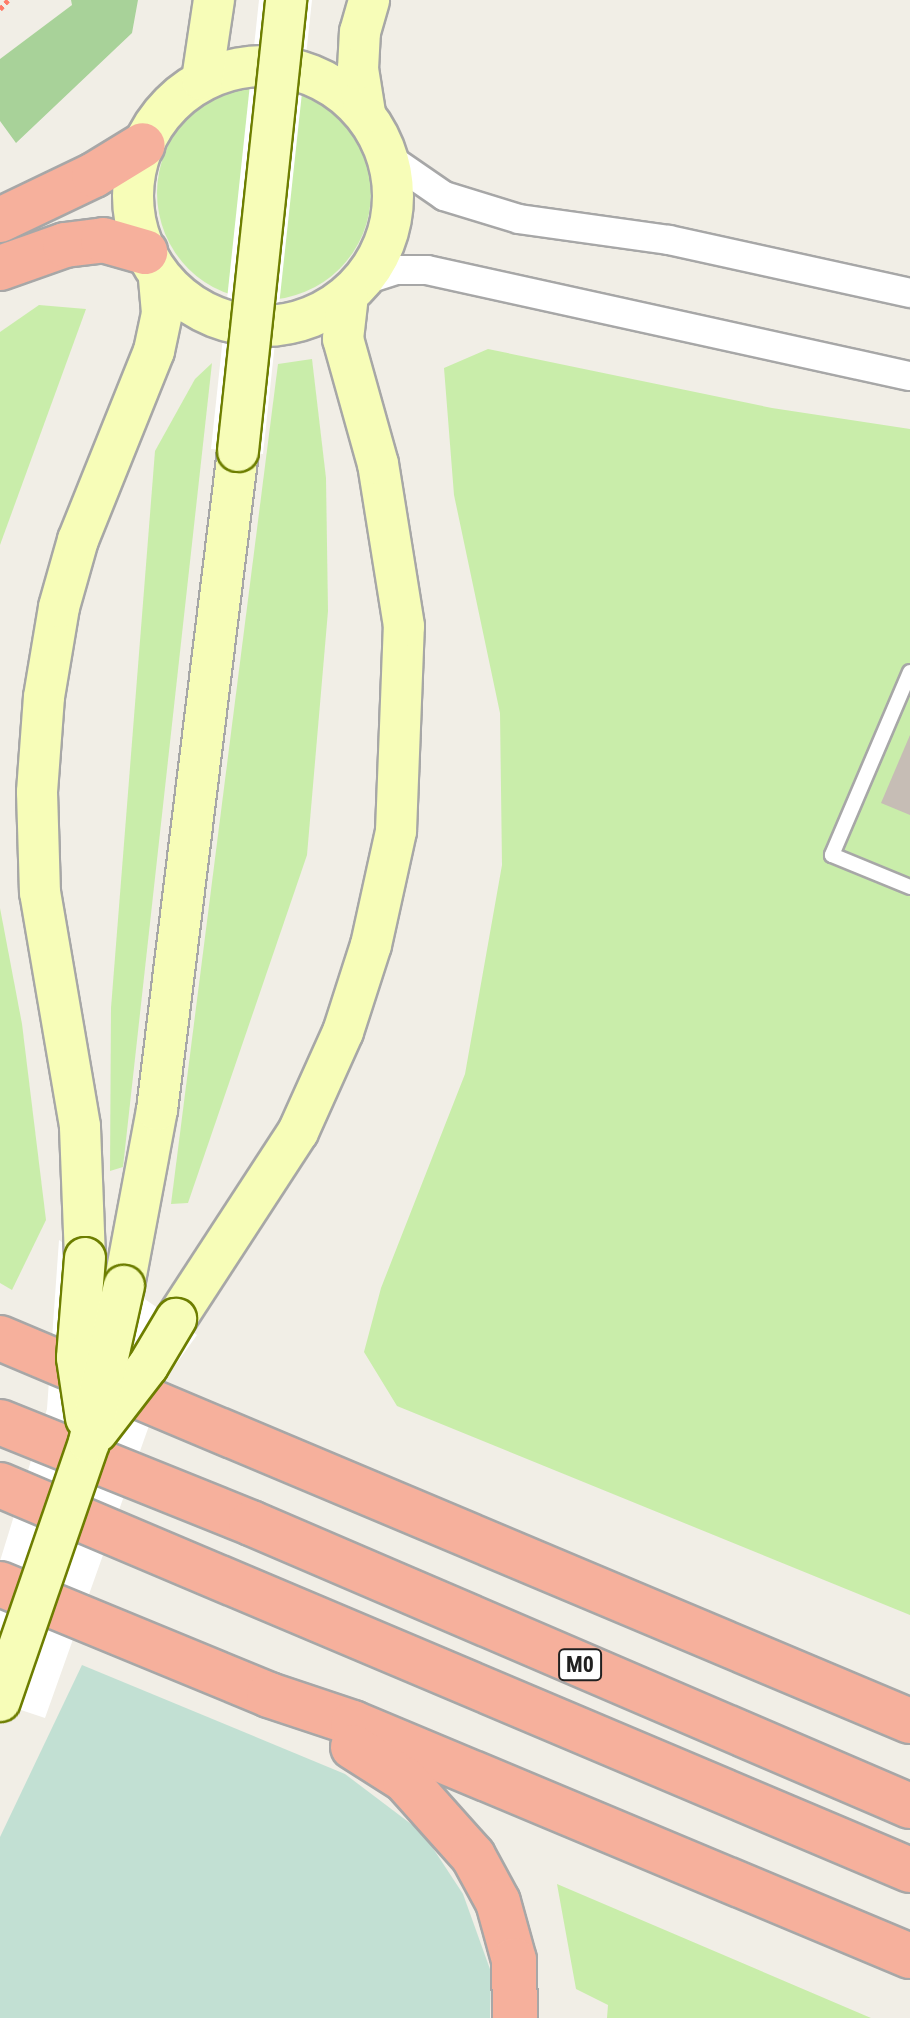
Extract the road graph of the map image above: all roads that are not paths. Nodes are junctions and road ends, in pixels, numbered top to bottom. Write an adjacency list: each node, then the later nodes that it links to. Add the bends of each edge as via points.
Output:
1 (214, 0): 4 (main road)
2 (286, 0): 18 (main road, bridge, via 238,451 157,1110)
3 (369, 0): 5 (main road, via 358,69)
4 (202, 80): 5 (main road, via 238,68 277,66 325,81); 6 (main road, via 167,107)
5 (365, 113): 7 (main road)
6 (143, 145): 8 (highway); 9 (main road, via 132,199)
7 (389, 158): 11 (main road, via 391,223 380,254); 12 (street, via 444,196 519,219 669,240)
8 (0, 220)
9 (152, 263): 10 (highway, via 103,240 65,245); 11 (main road, via 204,311 249,325 284,325 318,314); 18 (main road, bridge, via 162,313 154,351 78,540 59,607 41,729 40,893 80,1126 85,1258 77,1358)
10 (0, 268)
11 (355, 288): 13 (street, via 396,270 427,270); 18 (main road, bridge, via 343,339 378,464 404,626 396,831 371,945 343,1032 298,1132 148,1366)
12 (910, 293)
13 (910, 376)
14 (910, 672): 15 (lane, via 832,855)
15 (910, 887)
16 (0, 1338): 23 (highway)
17 (0, 1422): 24 (highway, M0, via 251,1523)
18 (89, 1442): 22 (main road, bridge)
19 (0, 1485): 25 (highway, M0)
20 (0, 1584): 21 (highway)
21 (269, 1695): 26 (highway, via 353,1723); 27 (highway, via 405,1780 473,1856 498,1902 514,1960)
22 (0, 1701)
23 (910, 1721)
24 (910, 1806)
25 (910, 1870)
26 (910, 1956)
27 (515, 2018)

